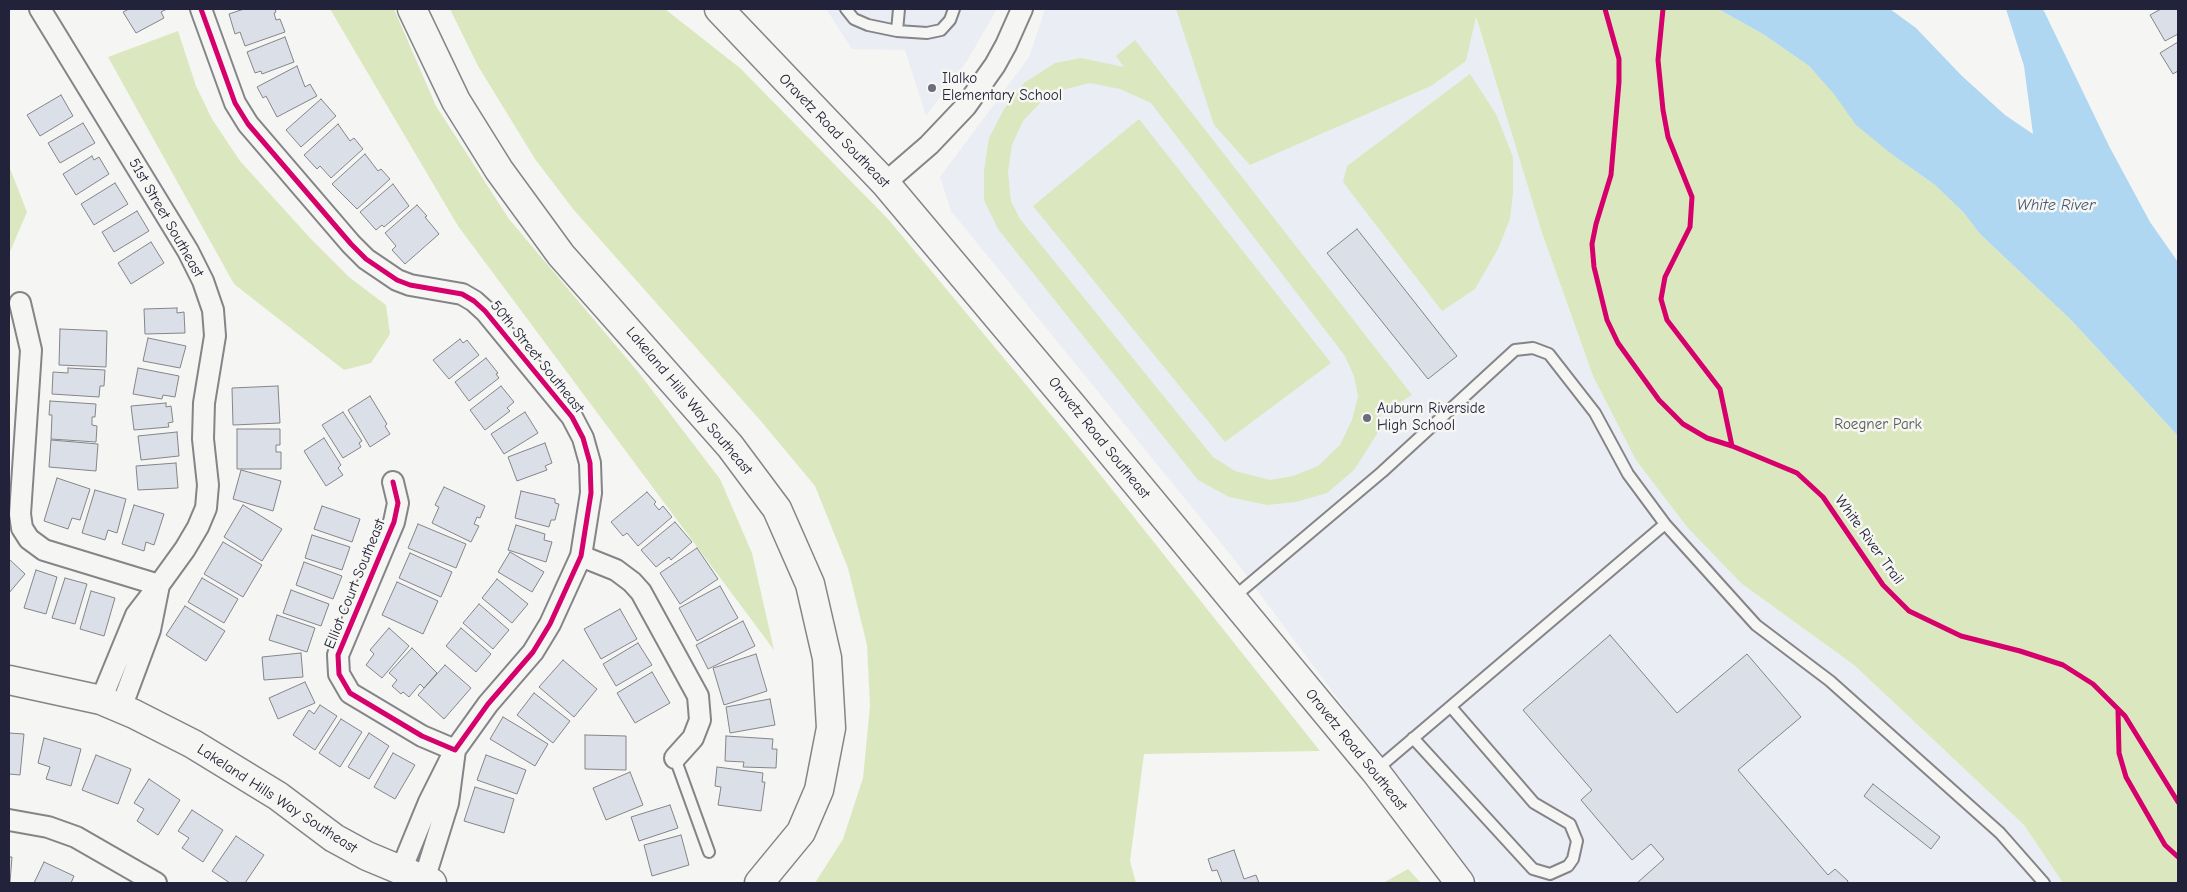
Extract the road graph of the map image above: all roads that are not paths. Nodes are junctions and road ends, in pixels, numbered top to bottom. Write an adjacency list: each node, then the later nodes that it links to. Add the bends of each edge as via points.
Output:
1 (40, 9): 15 (street, 51st Street Southeast, via 188,251 213,310 215,336 203,439 208,485 206,508 185,549)
2 (201, 9): 14 (street, 50th Street Southeast, via 235,102 248,124 351,244 366,259 397,280 462,294 474,301 572,417 583,438 590,463 591,494)
3 (412, 9): 28 (street, Lakeland Hills Way Southeast, via 456,101 499,170 561,255 730,446 777,508 810,584 827,658 831,728 819,790 801,832)
4 (719, 9): 10 (street, Oravetz Road Southeast)
5 (846, 9): 9 (lane, via 854,19)
6 (900, 9): 9 (lane)
7 (954, 9): 9 (lane, via 941,30 927,33)
8 (1022, 9): 10 (street, via 1003,52 966,106 929,145)
9 (897, 31)
10 (885, 183): 16 (street, Oravetz Road Southeast)
11 (20, 303): 15 (street, via 31,350 20,514 22,528 29,539 44,550)
12 (393, 482): 21 (street, Elliot Court Southeast, via 398,503 394,522 338,656 338,674 357,698 422,736)
13 (1665, 524): 16 (lane, via 1628,474 1594,413 1549,354 1533,348 1515,350 1382,472); 19 (lane); 30 (lane, via 1756,625 1830,681 1978,813)
14 (581, 556): 21 (street, 50th Street Southeast, via 550,624 533,652 488,704); 22 (street, via 616,570 641,592 698,696 700,720 693,738)
15 (159, 585): 18 (street, 51st Street Southeast, via 150,630)
16 (1231, 600): 23 (street, Oravetz Road Southeast)
17 (9, 680): 18 (street, Lakeland Hills Way Southeast)
18 (111, 704): 26 (street, Lakeland Hills Way Southeast, via 193,744 278,796 334,838)
19 (1450, 707): 20 (lane); 20 (lane, via 1534,803 1570,824 1577,841 1568,866 1550,874 1532,869)
20 (1413, 738): 23 (lane)
21 (455, 750): 26 (street, 50th Street Southeast, via 429,802)
22 (675, 758): 25 (lane)
23 (1374, 771): 29 (street, Oravetz Road Southeast)
24 (9, 820): 27 (street, via 48,827 76,837)
25 (709, 852)
26 (419, 878)
27 (156, 883)
28 (759, 883)
29 (1460, 883)
30 (2044, 883)

